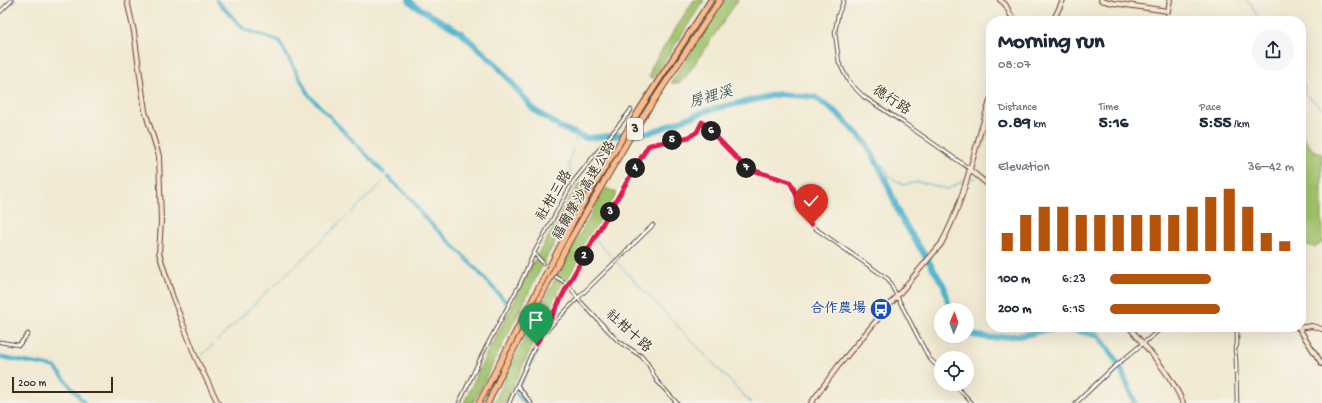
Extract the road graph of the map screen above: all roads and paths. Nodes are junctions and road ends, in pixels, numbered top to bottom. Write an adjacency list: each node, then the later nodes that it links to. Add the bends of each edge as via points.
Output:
1 (12, 0): 11 (street)
2 (127, 0): 40 (street, via 145,111 159,156 159,253 196,358)
3 (711, 0): 42 (highway, 福爾摩沙高速公路 / 3, via 596,181)
4 (720, 0): 43 (highway, 福爾摩沙高速公路 / 3, via 633,132 570,240)
5 (844, 0): 17 (street, 德行路, via 835,32 839,63 849,82 864,97)
6 (1000, 0): 12 (street)
7 (1063, 0): 13 (street)
8 (1101, 0): 10 (street)
9 (1170, 0): 10 (street)
10 (1168, 11): 14 (street)
11 (0, 12)
12 (1011, 16)
13 (1055, 16)
14 (1168, 16)
15 (631, 110): 20 (street, 社柑三路, via 567,191)
16 (986, 112): 17 (street)
17 (970, 170): 18 (street, 德行路); 24 (street, via 942,244)
18 (986, 183)
19 (653, 225): 25 (street)
20 (534, 253): 21 (street); 41 (street, 社柑三路)
21 (543, 263)
22 (556, 277): 23 (street)
23 (568, 284): 24 (street, via 648,146 689,137 697,132 702,122 746,168 790,182 813,227 888,279); 25 (street, 社柑十路); 33 (street)
24 (897, 297): 36 (street); 47 (street, via 840,364)
25 (578, 298): 33 (street); 46 (street, 社柑十路, via 618,341 641,356 657,381)
26 (1306, 326): 27 (street)
27 (1322, 329)
28 (1133, 332): 35 (street)
29 (1157, 332): 35 (street)
30 (1236, 332): 51 (street)
31 (1301, 332): 37 (street)
32 (28, 334): 34 (street, via 19,345)
33 (543, 334): 38 (street)
34 (0, 342)
35 (1143, 343): 49 (street); 50 (street, via 1177,388)
36 (934, 363)
37 (1322, 364)
38 (517, 385): 44 (street); 45 (street)
39 (961, 391): 48 (street)
40 (218, 403)
41 (459, 403)
42 (479, 403)
43 (488, 403)
44 (509, 403)
45 (530, 403)
46 (677, 403)
47 (811, 403)
48 (972, 403)
49 (1076, 403)
50 (1183, 403)
51 (1236, 403)

